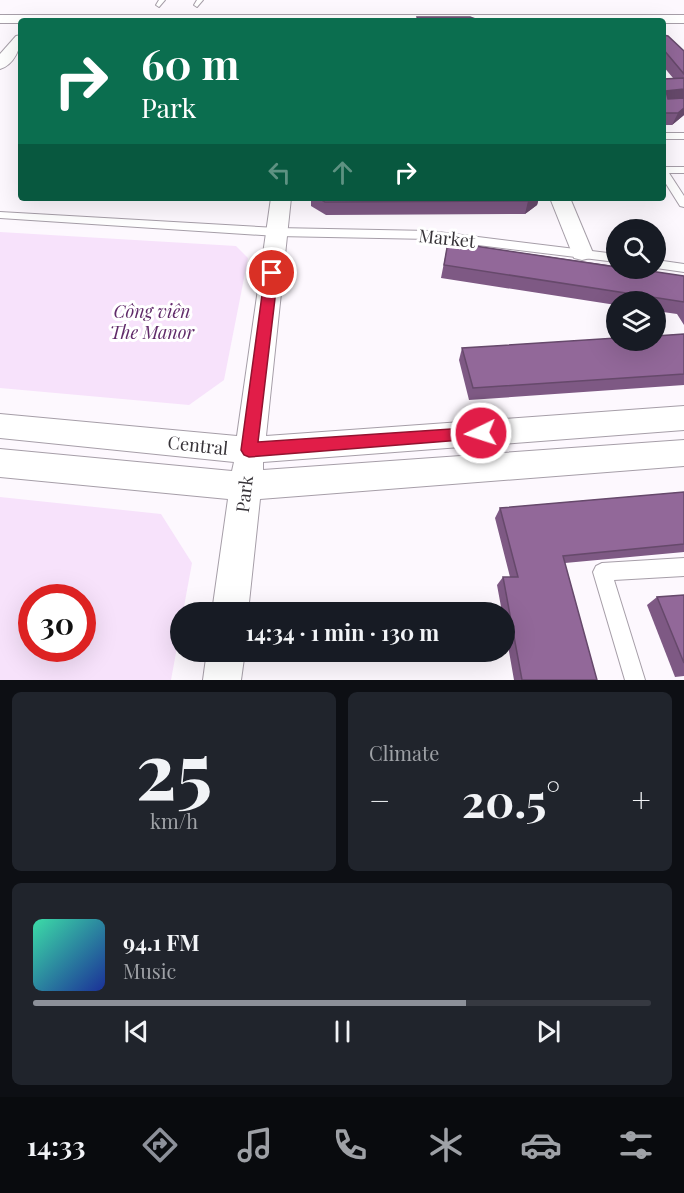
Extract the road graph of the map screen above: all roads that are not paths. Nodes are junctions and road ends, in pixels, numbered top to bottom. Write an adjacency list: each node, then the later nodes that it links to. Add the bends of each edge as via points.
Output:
1 (199, 2): 2 (street); 3 (street, via 391,5)
2 (156, 3)
3 (449, 18)
4 (0, 19): 5 (street)
5 (18, 19)
6 (666, 19): 7 (street)
7 (684, 19)
8 (18, 43): 9 (street)
9 (0, 64)
10 (666, 136): 11 (lane)
11 (684, 136)
12 (684, 170): 13 (lane)
13 (666, 171)
14 (666, 176): 17 (lane)
15 (281, 201): 19 (street, Park)
16 (561, 201): 20 (street)
17 (684, 204)
18 (0, 215): 19 (lane, Market)
19 (277, 232): 20 (lane, Market, via 430,235); 26 (street, Park)
20 (582, 254): 21 (lane, Market)
21 (606, 257)
22 (666, 265): 23 (lane)
23 (684, 268)
24 (684, 418): 26 (street, Central)
25 (0, 426): 26 (street, Central)
26 (249, 450): 29 (street, Park)
27 (684, 453): 29 (street, Central)
28 (0, 463): 29 (street, Central)
29 (244, 486): 31 (street, Park)
30 (684, 567): 34 (lane, via 602,572)
31 (231, 602)
32 (224, 662): 33 (street)
33 (222, 680)
34 (635, 680)

